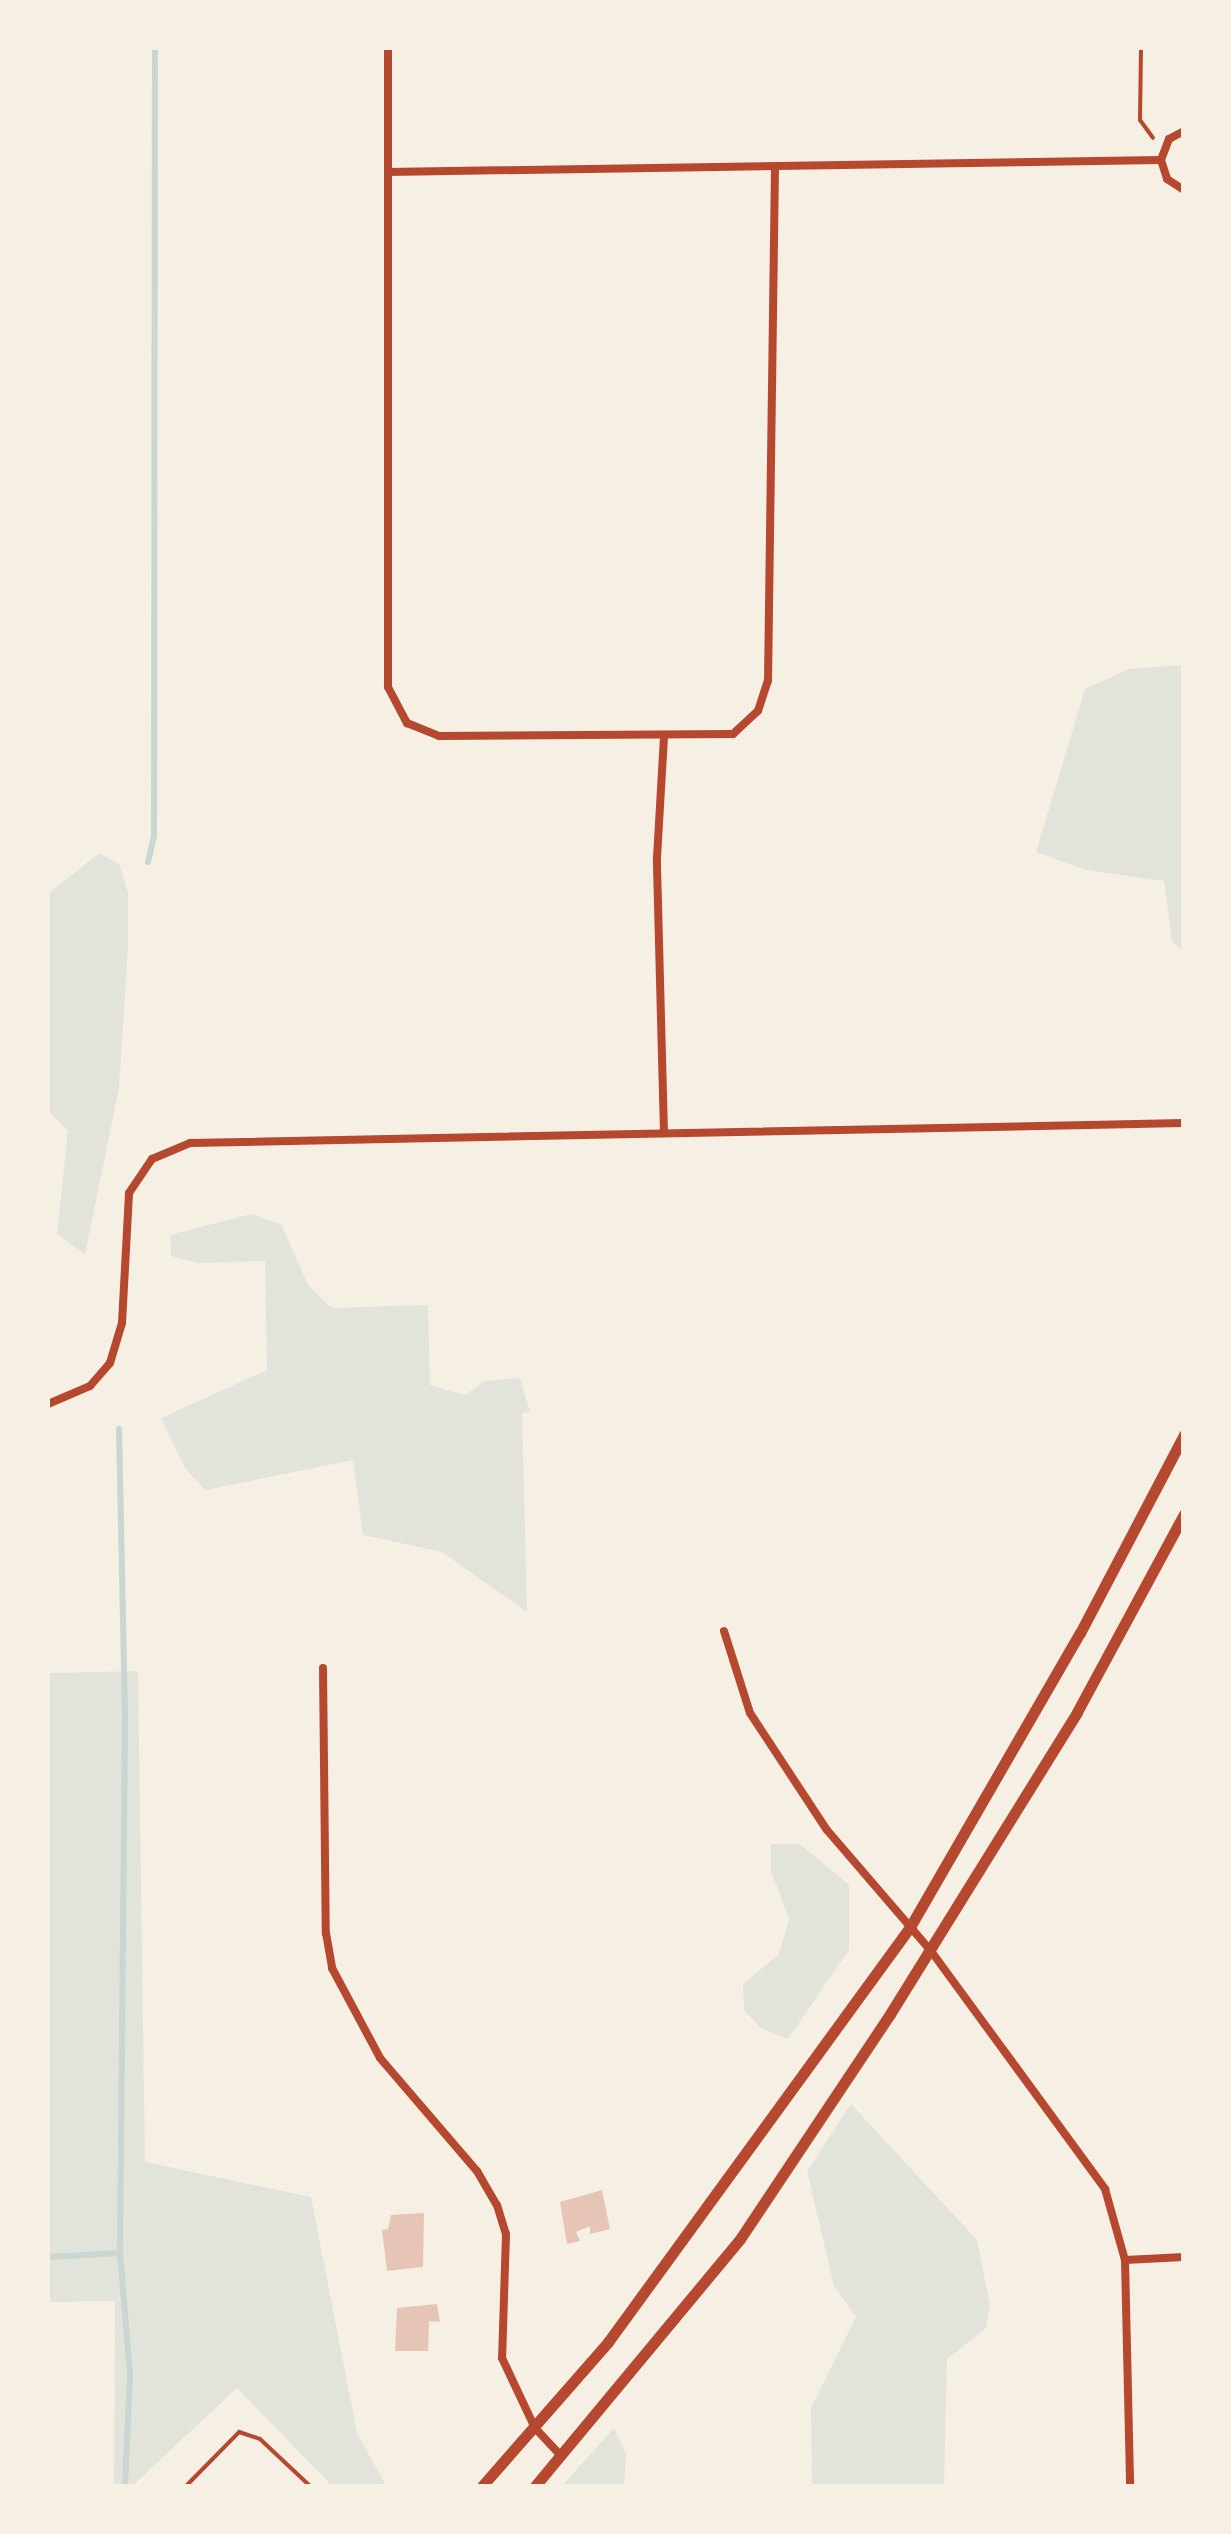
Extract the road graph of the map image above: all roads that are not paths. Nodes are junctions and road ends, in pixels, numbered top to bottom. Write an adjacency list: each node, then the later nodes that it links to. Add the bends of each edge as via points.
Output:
1 (388, 48): 5 (street)
2 (1184, 130): 3 (street, via 1163,149)
3 (1161, 160): 4 (street); 6 (street, via 1167,179)
4 (775, 168): 5 (street); 7 (street, via 768,681 758,711 733,734)
5 (388, 172): 7 (street, via 388,687 407,724 440,736)
6 (1184, 190)
7 (664, 736): 9 (street, via 657,858)
8 (1184, 1122): 9 (street)
9 (664, 1133): 10 (street, via 214,1140 160,1153 138,1173 127,1201 114,1355 90,1386)
10 (48, 1404)
11 (1184, 1436): 15 (main road, via 1080,1633)
12 (1184, 1514): 16 (main road, via 1077,1712)
13 (724, 1631): 15 (street, via 750,1713 827,1830)
14 (324, 1668): 19 (street, via 326,1932 332,1968 380,2058 497,2205 506,2234 502,2358)
15 (910, 1927): 16 (street); 19 (main road, via 608,2342)
16 (928, 1948): 18 (street, via 1104,2189); 20 (main road, via 740,2239)
17 (1184, 2257): 18 (street)
18 (1124, 2260): 25 (street)
19 (534, 2428): 20 (street); 23 (main road)
20 (559, 2454): 24 (main road)
21 (186, 2486): 22 (lane, via 239,2432 260,2439)
22 (310, 2486)
23 (482, 2486)
24 (534, 2486)
25 (1130, 2486)

